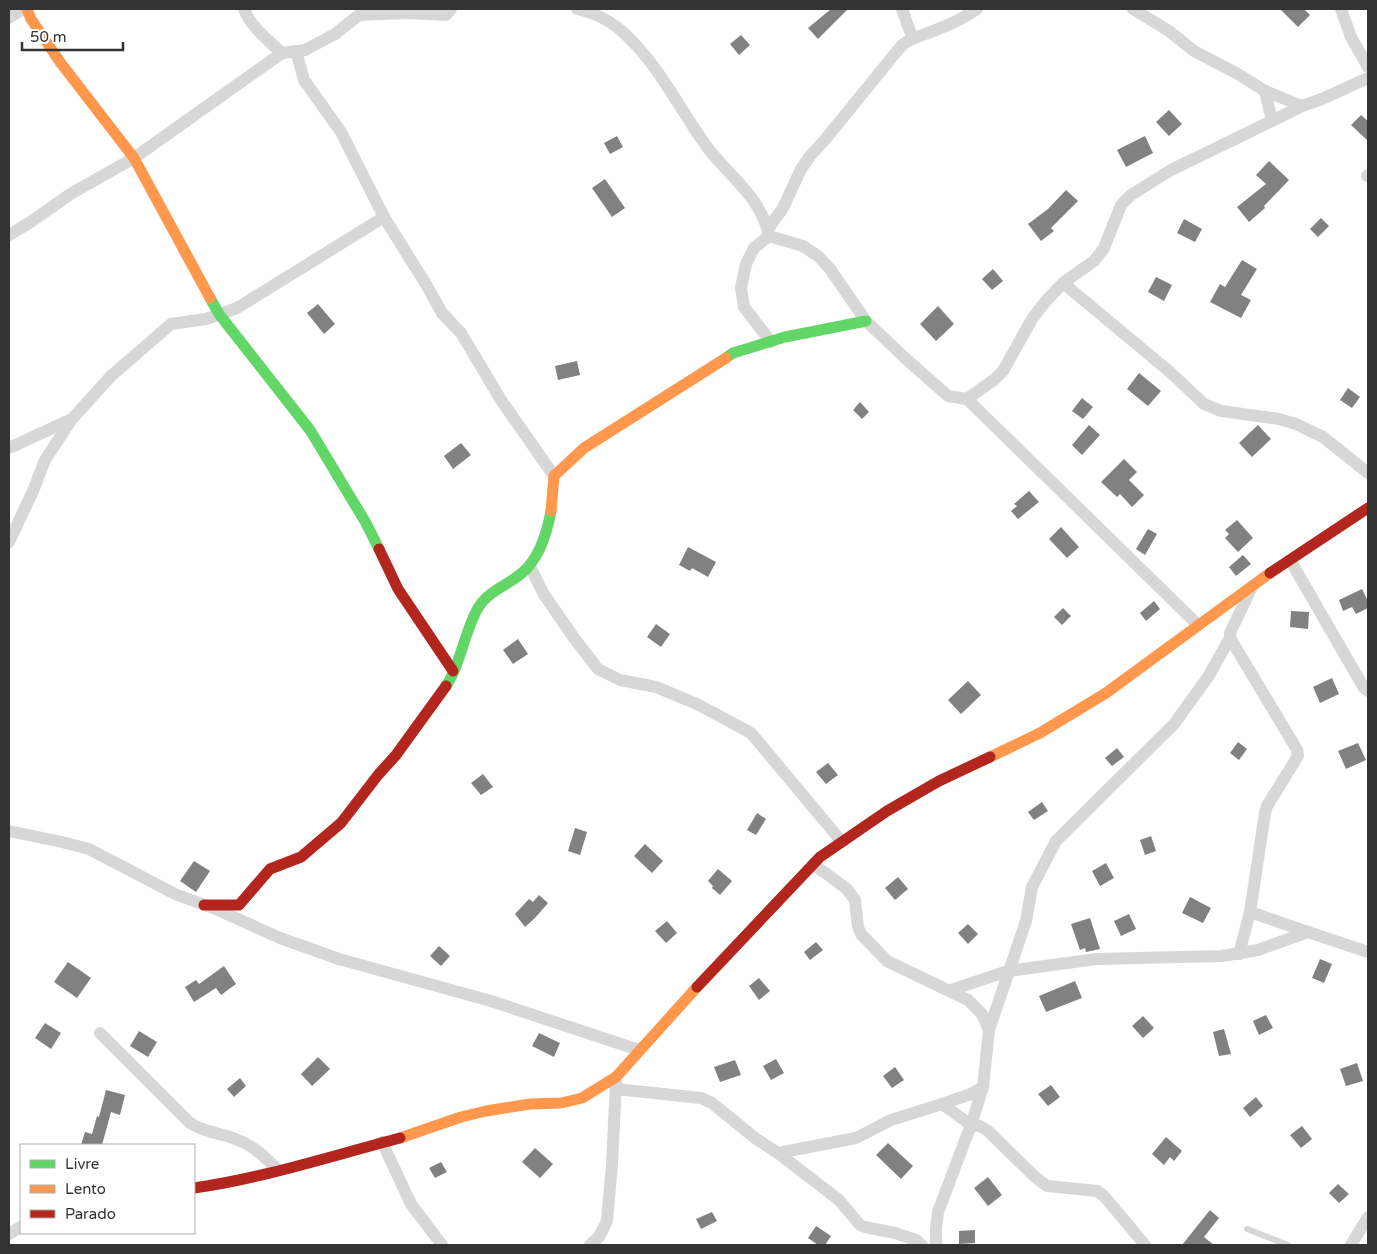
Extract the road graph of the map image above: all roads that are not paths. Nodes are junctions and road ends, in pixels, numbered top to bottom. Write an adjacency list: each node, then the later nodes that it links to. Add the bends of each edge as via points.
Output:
1 (25, 9): 9 (street); 18 (street, via 60,62)
2 (244, 9): 12 (street)
3 (451, 9): 11 (street, via 446,15 359,15 335,34 305,50)
4 (577, 9): 20 (street, via 608,20 653,64 709,148 748,192)
5 (902, 9): 10 (street)
6 (977, 9): 10 (street, via 959,20)
7 (1133, 9): 15 (street, via 1194,50)
8 (1341, 9): 13 (street, via 1351,37)
9 (9, 18)
10 (912, 38): 20 (street, via 892,55 810,156)
11 (296, 51): 12 (street); 19 (street, via 304,80 341,132)
12 (282, 52): 18 (street)
13 (1368, 67)
14 (1368, 78): 16 (street)
15 (1265, 91): 16 (street); 17 (street)
16 (1302, 106): 17 (street)
17 (1272, 121): 22 (street, via 1171,170 1131,195 1121,206 1094,261)
18 (134, 158): 21 (street, via 72,193); 23 (street)
19 (384, 217): 23 (street, via 254,299); 30 (street, via 442,313 461,333 501,400)
20 (768, 233): 24 (street, via 803,246 819,257); 25 (street, via 754,248 746,264 741,288 744,307)
21 (9, 235)
22 (1063, 283): 26 (street, via 1032,319 1003,371); 29 (street, via 1204,404 1221,411 1296,424 1323,437)
23 (219, 314): 27 (street, via 171,324 111,376); 38 (street, via 310,430 366,523 398,589)
24 (866, 320): 25 (street); 26 (street, via 948,396)
25 (771, 342): 30 (street, via 733,353 584,448)
26 (967, 399): 36 (street)
27 (72, 419): 28 (street); 32 (street, via 45,460)
28 (9, 448)
29 (1368, 473)
30 (554, 476): 34 (street, via 547,526 537,556)
31 (1368, 508): 33 (street)
32 (9, 542)
33 (1290, 560): 35 (street); 39 (street)
34 (530, 566): 38 (street, via 482,601); 41 (street, via 548,601 598,669 620,680 656,687 697,704 751,733)
35 (1253, 584): 36 (street); 37 (street)
36 (1198, 625): 41 (street, via 1106,693 1056,725 886,810)
37 (1230, 638): 44 (street, via 1298,756 1267,806); 48 (street, via 1208,677 1174,724 1056,841 1032,887 1026,921)
38 (453, 671): 43 (street, via 396,755 341,823 301,857 270,869 239,905)
39 (1368, 691)
40 (9, 831): 43 (street, via 89,849)
41 (842, 842): 42 (street)
42 (813, 864): 49 (street, via 847,889 855,900 861,934 887,961); 52 (street)
43 (204, 905): 52 (street, via 339,959 491,1001)
44 (1250, 912): 45 (street); 47 (street)
45 (1308, 932): 46 (street); 47 (street)
46 (1368, 952)
47 (1239, 954): 48 (street, via 1097,959)
48 (1008, 971): 49 (street); 50 (street)
49 (951, 990): 50 (street, via 982,1014)
50 (988, 1030): 54 (street)
51 (100, 1033): 59 (street, via 190,1123 251,1146)
52 (639, 1050): 53 (street)
53 (616, 1083): 57 (street, via 603,1086 582,1098 486,1111); 58 (street, via 701,1098); 66 (street, via 607,1221 599,1237)
54 (983, 1087): 55 (street); 56 (street)
55 (942, 1104): 56 (street); 58 (street, via 891,1120 856,1138)
56 (971, 1125): 68 (street, via 938,1212); 69 (street, via 988,1131 1047,1186 1097,1191)
57 (382, 1142): 59 (street); 65 (street, via 411,1204)
58 (778, 1153): 67 (street, via 839,1200 860,1225 896,1233)
59 (278, 1170): 60 (street, via 235,1182)
60 (195, 1188)
61 (1366, 1225): 71 (street)
62 (20, 1228): 64 (street)
63 (1247, 1229): 70 (lane)
64 (9, 1234)
65 (442, 1245)
66 (590, 1245)
67 (922, 1245)
68 (936, 1245)
69 (1145, 1245)
70 (1288, 1245)
71 (1351, 1245)

